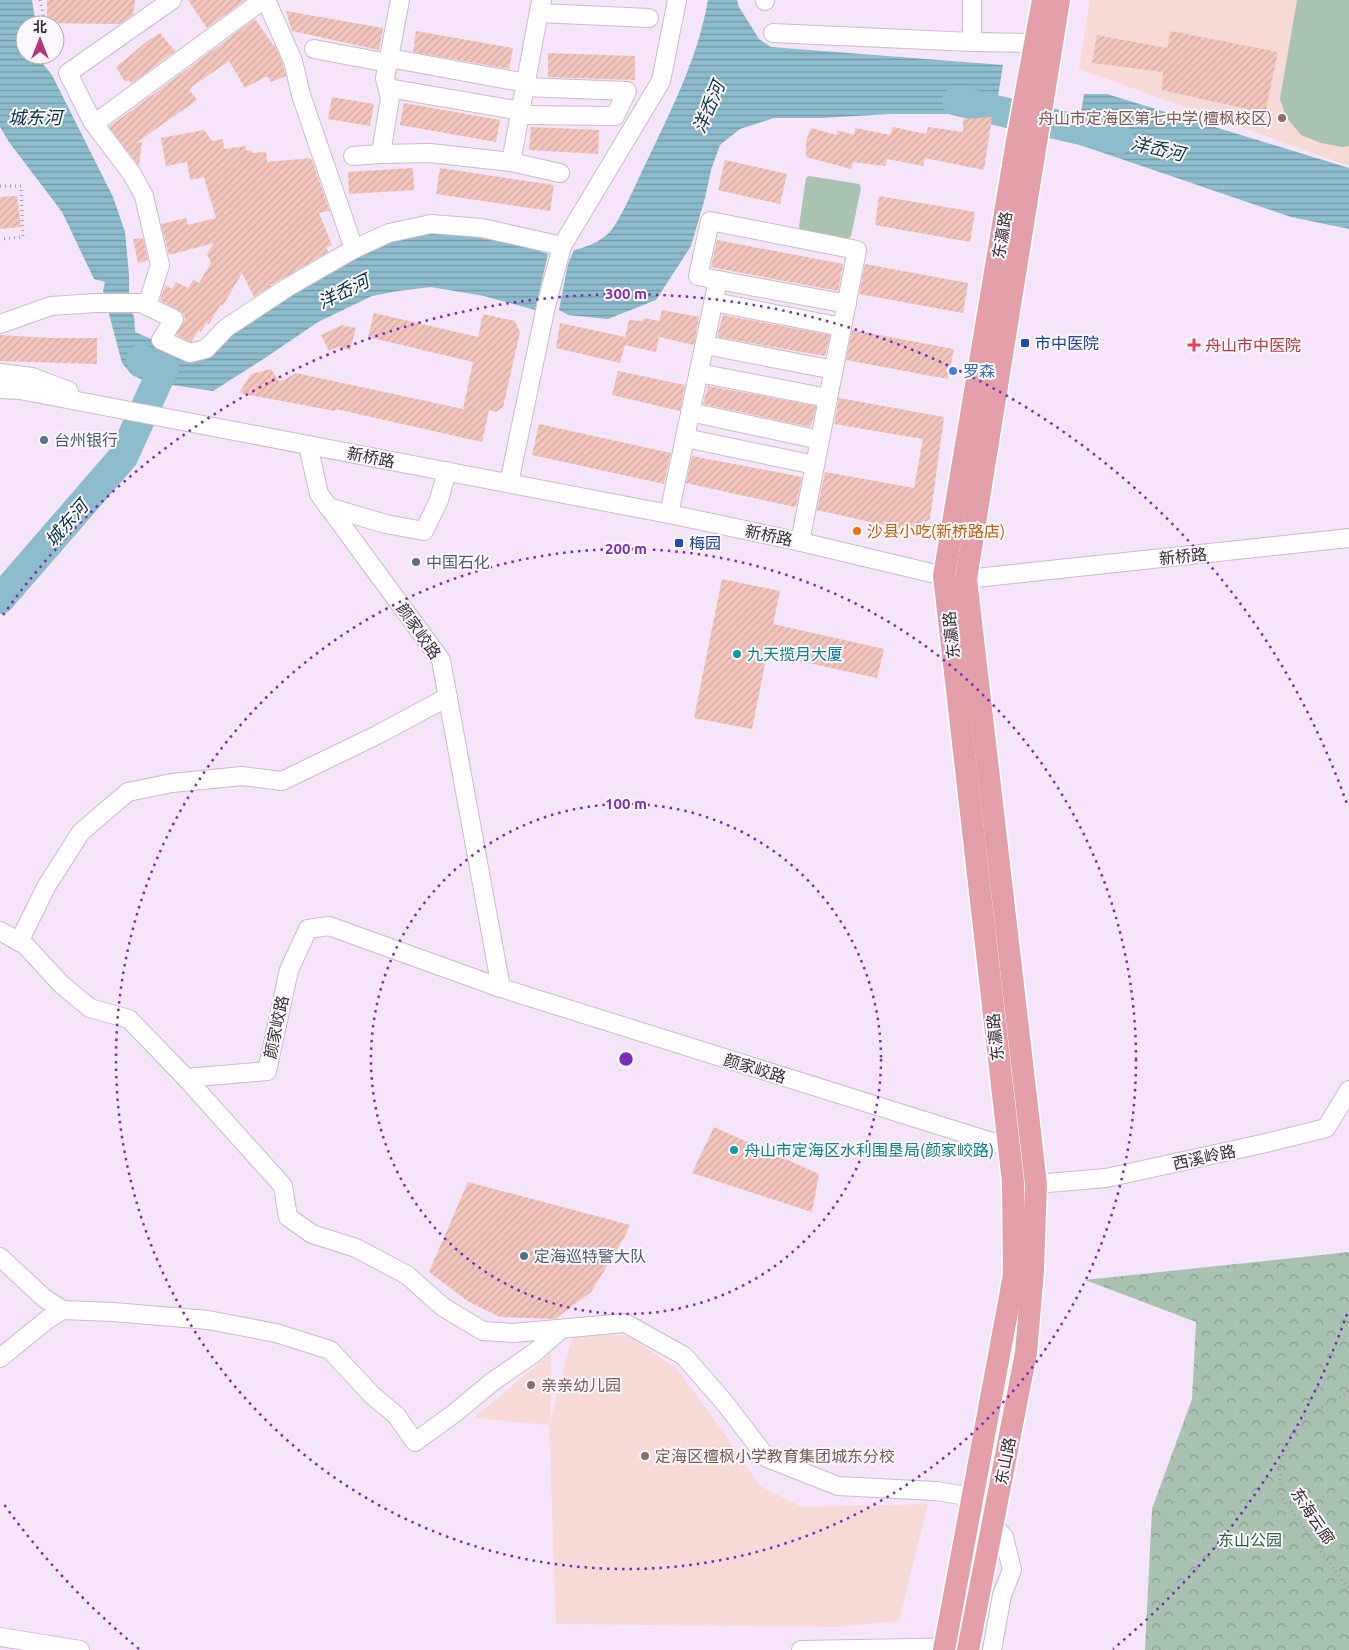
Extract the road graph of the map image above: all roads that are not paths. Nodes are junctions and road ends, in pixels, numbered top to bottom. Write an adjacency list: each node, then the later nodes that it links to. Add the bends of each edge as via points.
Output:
1 (172, 0): 18 (street, via 68,73)
2 (264, 0): 18 (street); 24 (street, via 292,61)
3 (400, 0): 14 (street)
4 (677, 0): 23 (street, via 661,81)
5 (972, 0): 11 (street)
6 (1043, 0): 13 (main road, 东瀛路)
7 (1058, 0): 13 (main road, 东瀛路)
8 (540, 6): 9 (street); 15 (street)
9 (649, 18)
10 (773, 33): 11 (street)
11 (972, 42): 13 (street)
12 (314, 49): 14 (street)
13 (1039, 56): 49 (main road, 东瀛路)
14 (389, 61): 15 (street); 16 (street, via 385,78)
15 (526, 85): 17 (street); 17 (street, via 627,91 615,116)
16 (388, 88): 17 (street); 19 (street, via 390,98)
17 (521, 113): 21 (street)
18 (94, 124): 27 (street, via 132,174 144,196 160,265)
19 (381, 154): 20 (street); 21 (street, via 430,153)
20 (353, 156)
21 (511, 162): 22 (street)
22 (560, 174)
23 (562, 246): 24 (street, via 482,228 431,224 389,233); 44 (street, via 546,306)
24 (354, 249): 27 (street, via 238,319 206,349 190,353 161,340 174,319)
25 (718, 280): 26 (street); 28 (street); 28 (street, via 698,276 710,221 857,250)
26 (714, 302): 30 (street); 31 (street)
27 (144, 304): 29 (street, via 51,306)
28 (847, 304): 30 (street)
29 (0, 324)
30 (842, 327): 32 (street)
31 (704, 345): 32 (street); 33 (street)
32 (834, 370): 36 (street)
33 (699, 372): 36 (street); 38 (street)
34 (0, 373): 37 (street, 新桥路, via 32,376)
35 (0, 389): 37 (street, 新桥路)
36 (828, 398): 40 (street)
37 (104, 406): 41 (street, 新桥路)
38 (690, 412): 39 (street); 40 (street)
39 (685, 438): 42 (street); 46 (street)
40 (820, 440): 42 (street)
41 (308, 445): 43 (street, 新桥路); 45 (street, 颜家峧路, via 319,494)
42 (815, 465): 48 (street)
43 (447, 471): 44 (street, 新桥路); 45 (street, via 440,500 424,531)
44 (509, 483): 46 (street, 新桥路)
45 (328, 507): 50 (street, 颜家峧路, via 442,660)
46 (669, 514): 48 (street, 新桥路)
47 (1349, 538): 49 (street, 新桥路)
48 (800, 542): 49 (street, 新桥路)
49 (955, 577): 56 (main road, 东瀛路); 57 (main road, 东瀛路)
50 (448, 697): 52 (street, via 282,781 242,776 172,783 128,792 81,832 46,888); 53 (street, 颜家峧路)
51 (0, 931): 52 (street)
52 (19, 942): 54 (street, via 90,1008 129,1019)
53 (502, 988): 54 (street, 颜家峧路, via 329,926 308,929 289,970 267,1071); 56 (street, 颜家峧路)
54 (186, 1078): 61 (street, via 283,1186 288,1217 312,1234 356,1248 407,1275 443,1307 483,1331)
55 (1349, 1090): 57 (street, 西溪岭路, via 1326,1128 1106,1178)
56 (1008, 1147): 59 (main road, 东瀛路)
57 (1036, 1184): 59 (main road, 东瀛路)
58 (0, 1257): 60 (street, via 44,1298)
59 (1024, 1273): 63 (main road, 东山路); 64 (main road, 东山路, via 1026,1353)
60 (63, 1310): 61 (street, via 208,1320 276,1333 330,1350 396,1416 415,1442); 62 (street)
61 (560, 1330): 63 (street, via 625,1323 684,1356 766,1458 838,1486 936,1491)
62 (0, 1358)
63 (973, 1498): 66 (main road, 东山路)
64 (992, 1524): 67 (main road, 东山路); 70 (street, via 1004,1537 1012,1570 1002,1595)
65 (0, 1637): 68 (street)
66 (944, 1649): 67 (street); 69 (street)
67 (968, 1649)
68 (80, 1650)
69 (801, 1650)
70 (992, 1650)

